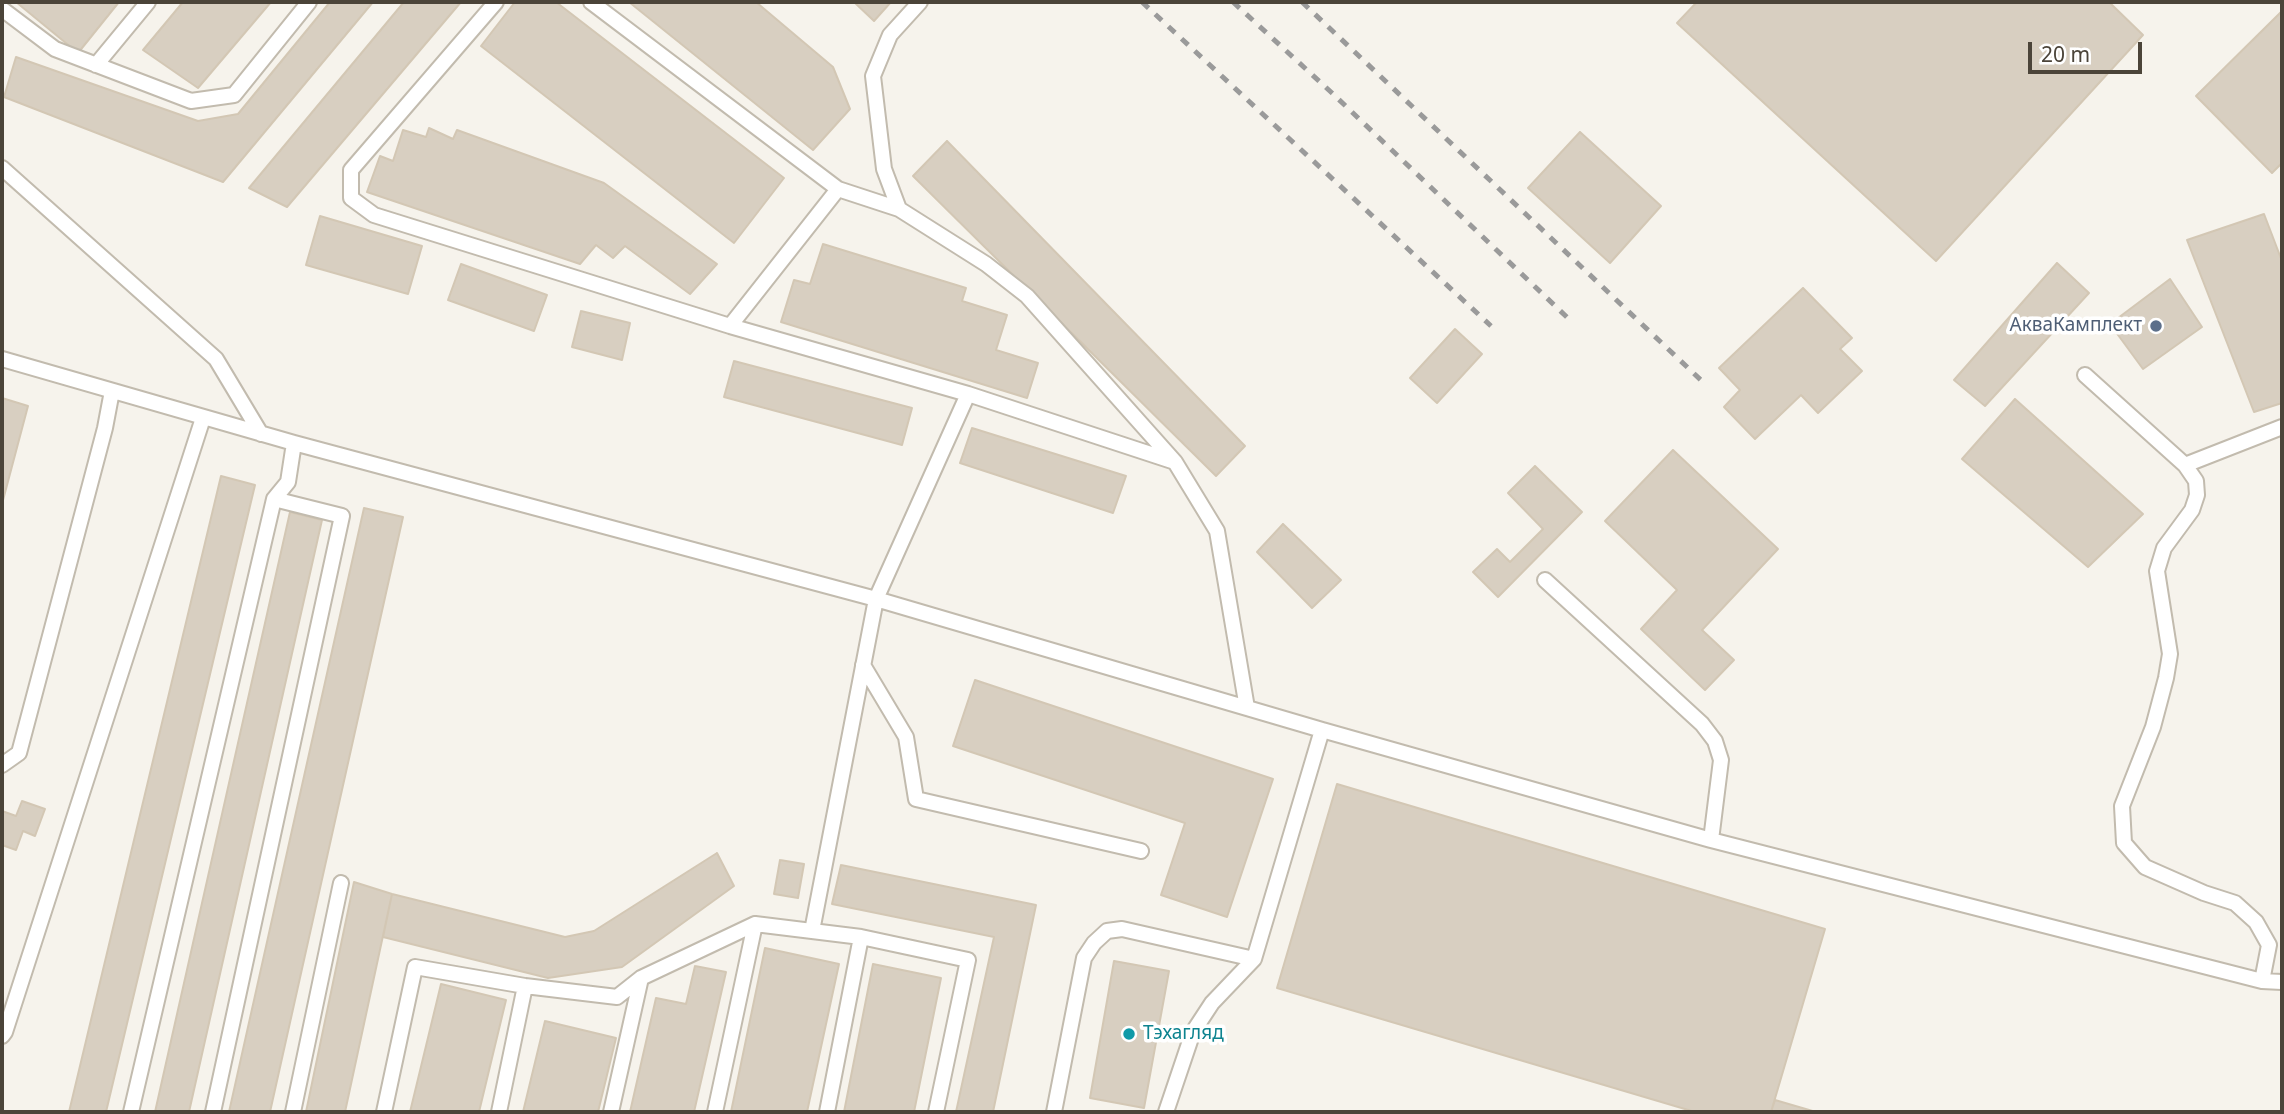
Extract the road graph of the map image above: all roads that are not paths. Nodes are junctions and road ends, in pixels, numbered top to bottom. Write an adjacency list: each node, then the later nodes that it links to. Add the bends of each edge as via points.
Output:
1 (148, 2): 7 (lane)
2 (309, 2): 7 (lane, via 234,95 191,101)
3 (496, 2): 11 (lane, via 351,170 351,198 374,215)
4 (591, 2): 9 (lane)
5 (920, 2): 10 (lane, via 890,35 873,76 884,169)
6 (2, 9): 7 (lane, via 55,49)
7 (96, 65)
8 (2, 168): 18 (lane, via 216,359)
9 (838, 188): 10 (lane); 11 (lane)
10 (899, 209): 20 (lane, via 1027,296)
11 (730, 326): 15 (lane)
12 (2, 359): 14 (lane)
13 (2085, 375): 21 (lane)
14 (112, 391): 16 (lane); 28 (lane, via 19,753)
15 (968, 394): 20 (lane); 24 (lane)
16 (203, 418): 18 (lane); 40 (lane)
17 (2282, 427): 21 (lane)
18 (261, 434): 19 (lane)
19 (294, 443): 22 (lane, via 288,482); 24 (lane)
20 (1175, 462): 26 (lane, via 1217,531)
21 (2185, 465): 37 (lane, via 2196,481 2197,495 2192,510 2164,548 2157,571 2170,654 2153,727 2122,807 2124,843 2145,867 2235,903 2256,922 2269,945)
22 (274, 499): 41 (lane); 42 (lane, via 342,516)
23 (1545, 580): 29 (lane, via 1702,724 1714,741 1721,760)
24 (876, 599): 25 (lane); 26 (lane)
25 (863, 665): 30 (lane, via 905,737 916,799); 33 (lane)
26 (1247, 708): 27 (lane)
27 (1322, 730): 29 (lane); 35 (lane)
28 (2, 765)
29 (1711, 840): 37 (lane)
30 (1141, 851)
31 (341, 883): 43 (lane)
32 (755, 924): 33 (lane); 36 (lane); 47 (lane)
33 (812, 931): 34 (lane)
34 (861, 937): 48 (lane); 49 (lane, via 968,960)
35 (1254, 959): 50 (lane, via 1122,929 1107,931 1084,958); 51 (lane, via 1212,1003 1193,1032)
36 (641, 978): 39 (lane, via 617,997); 46 (lane)
37 (2262, 981): 38 (lane)
38 (2282, 982)
39 (525, 986): 44 (lane, via 415,967); 45 (lane)
40 (2, 1036)
41 (131, 1112)
42 (213, 1112)
43 (293, 1112)
44 (384, 1112)
45 (499, 1112)
46 (611, 1112)
47 (715, 1112)
48 (827, 1112)
49 (936, 1112)
50 (1054, 1112)
51 (1167, 1112)

